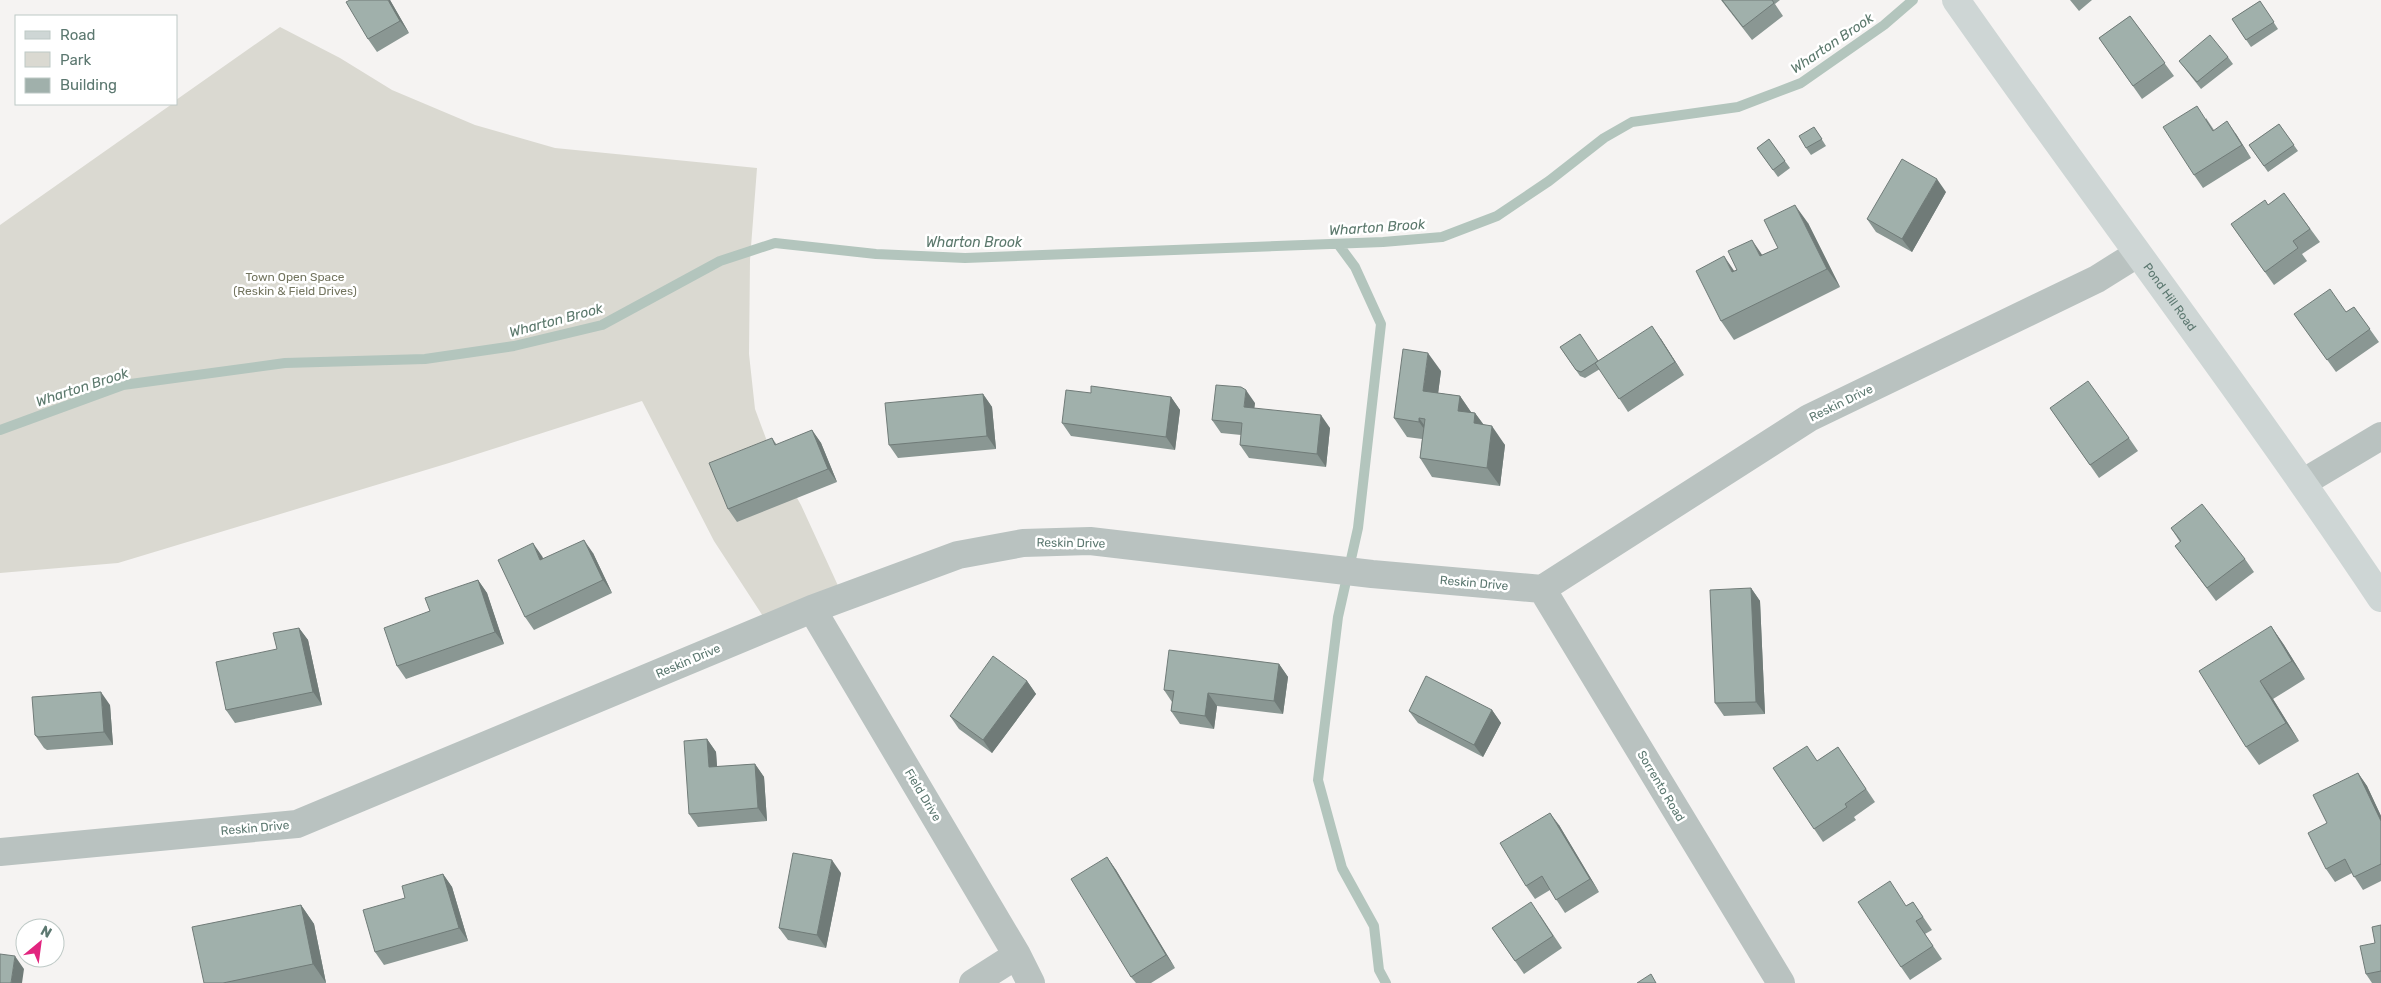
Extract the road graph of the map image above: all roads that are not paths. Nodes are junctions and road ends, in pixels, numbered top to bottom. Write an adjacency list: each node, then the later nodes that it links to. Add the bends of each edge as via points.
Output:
1 (1956, 0): 2 (main road, Pond Hill Road)
2 (2137, 254): 4 (main road, Pond Hill Road); 5 (street, Reskin Drive, via 2097,279 1808,418)
3 (2381, 436): 4 (street)
4 (2304, 482): 6 (main road, Pond Hill Road)
5 (1542, 588): 7 (street, Reskin Drive, via 1372,574 1090,542 1023,543 958,556); 12 (street, Sorrento Road)
6 (2381, 598)
7 (812, 609): 8 (street, Reskin Drive, via 297,824); 9 (street, Field Drive)
8 (0, 852)
9 (1017, 955): 10 (street); 11 (street, Field Drive)
10 (973, 983)
11 (1031, 983)
12 (1781, 983)

